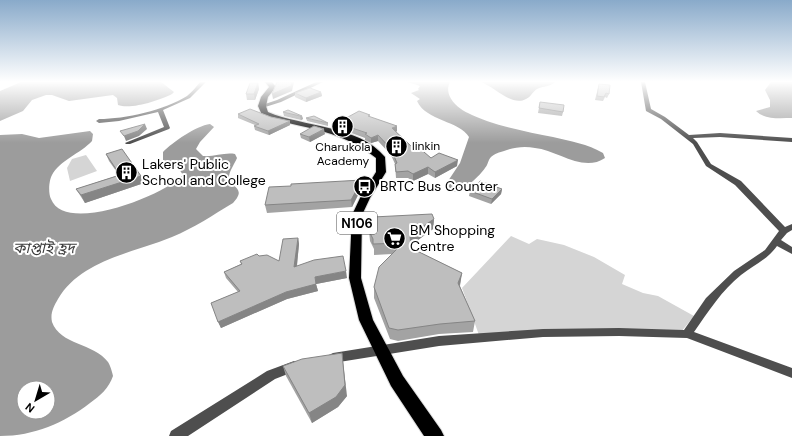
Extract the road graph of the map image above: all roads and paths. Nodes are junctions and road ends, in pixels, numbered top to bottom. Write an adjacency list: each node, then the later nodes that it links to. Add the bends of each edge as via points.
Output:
1 (176, 102): 6 (street)
2 (263, 102): 5 (highway)
3 (274, 102): 5 (street)
4 (647, 102): 8 (street, via 648,110 663,118)
5 (262, 106): 15 (highway, N106, via 265,113 274,118 349,137 380,157 381,172 357,215 355,278 366,320)
6 (160, 110): 7 (street, via 109,122); 10 (street, via 167,128)
7 (99, 121)
8 (686, 137): 9 (street, via 720,135); 11 (street, via 695,143 708,165 738,183)
9 (792, 140)
10 (128, 143)
11 (788, 229): 12 (street)
12 (776, 241): 13 (street); 14 (street, via 768,252 737,273 710,301)
13 (792, 251)
14 (688, 334): 15 (street, via 544,333 439,341); 18 (street)
15 (382, 350): 16 (street); 20 (highway, N106, via 397,381)
16 (324, 360)
17 (304, 363): 19 (street, via 271,375)
18 (792, 373)
19 (176, 436)
20 (435, 436)

